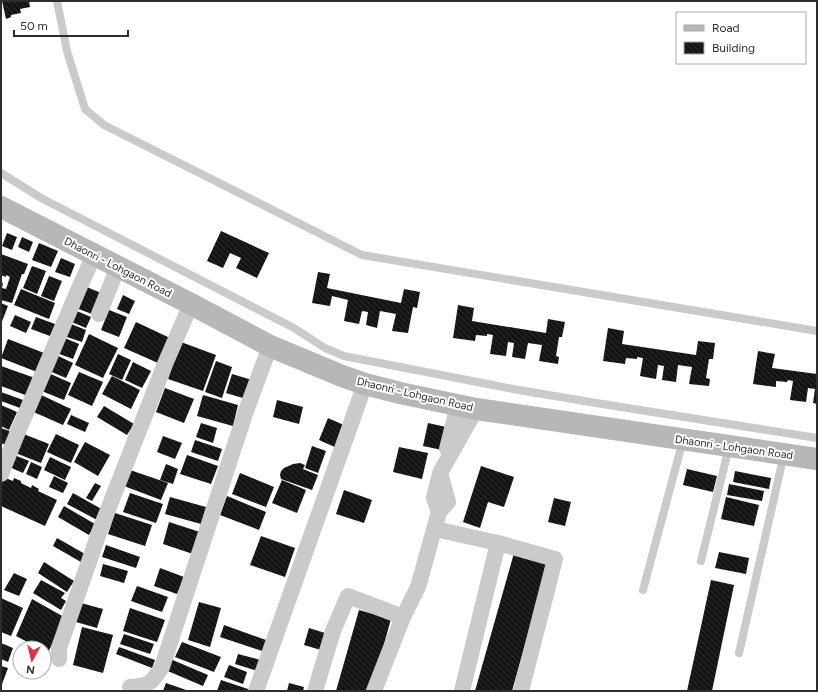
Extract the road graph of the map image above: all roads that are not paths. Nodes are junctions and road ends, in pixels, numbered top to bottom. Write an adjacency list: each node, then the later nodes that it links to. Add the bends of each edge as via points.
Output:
1 (57, 1): 8 (lane, via 67,51 85,109 104,125 362,255)
2 (1, 173): 12 (lane, via 41,198 344,356 536,393)
3 (1, 207): 4 (main road, Dhaonri - Lohgaon Road)
4 (94, 255): 5 (main road, Dhaonri - Lohgaon Road); 17 (street)
5 (118, 267): 6 (main road, Dhaonri - Lohgaon Road); 7 (street)
6 (191, 304): 9 (main road, Dhaonri - Lohgaon Road); 24 (street, via 100,530 59,648)
7 (99, 314)
8 (817, 331)
9 (270, 346): 10 (main road, Dhaonri - Lohgaon Road); 25 (street, via 246,411 162,667 154,680 144,686)
10 (365, 384): 11 (main road, Dhaonri - Lohgaon Road); 26 (street)
11 (467, 407): 13 (main road, Dhaonri - Lohgaon Road); 18 (street, via 440,474 448,502 439,512)
12 (817, 438)
13 (684, 440): 14 (main road, Dhaonri - Lohgaon Road); 21 (lane)
14 (729, 446): 15 (main road, Dhaonri - Lohgaon Road); 20 (lane)
15 (784, 454): 16 (main road, Dhaonri - Lohgaon Road); 23 (lane)
16 (817, 459)
17 (1, 474)
18 (435, 529): 19 (street); 22 (street, via 418,587)
19 (498, 543): 29 (street); 30 (street, via 555,559)
20 (701, 561)
21 (643, 590)
22 (403, 617): 27 (street, via 348,596 333,631); 28 (street)
23 (739, 653)
24 (59, 659)
25 (130, 687)
26 (256, 691)
27 (315, 691)
28 (374, 691)
29 (462, 691)
30 (521, 691)

